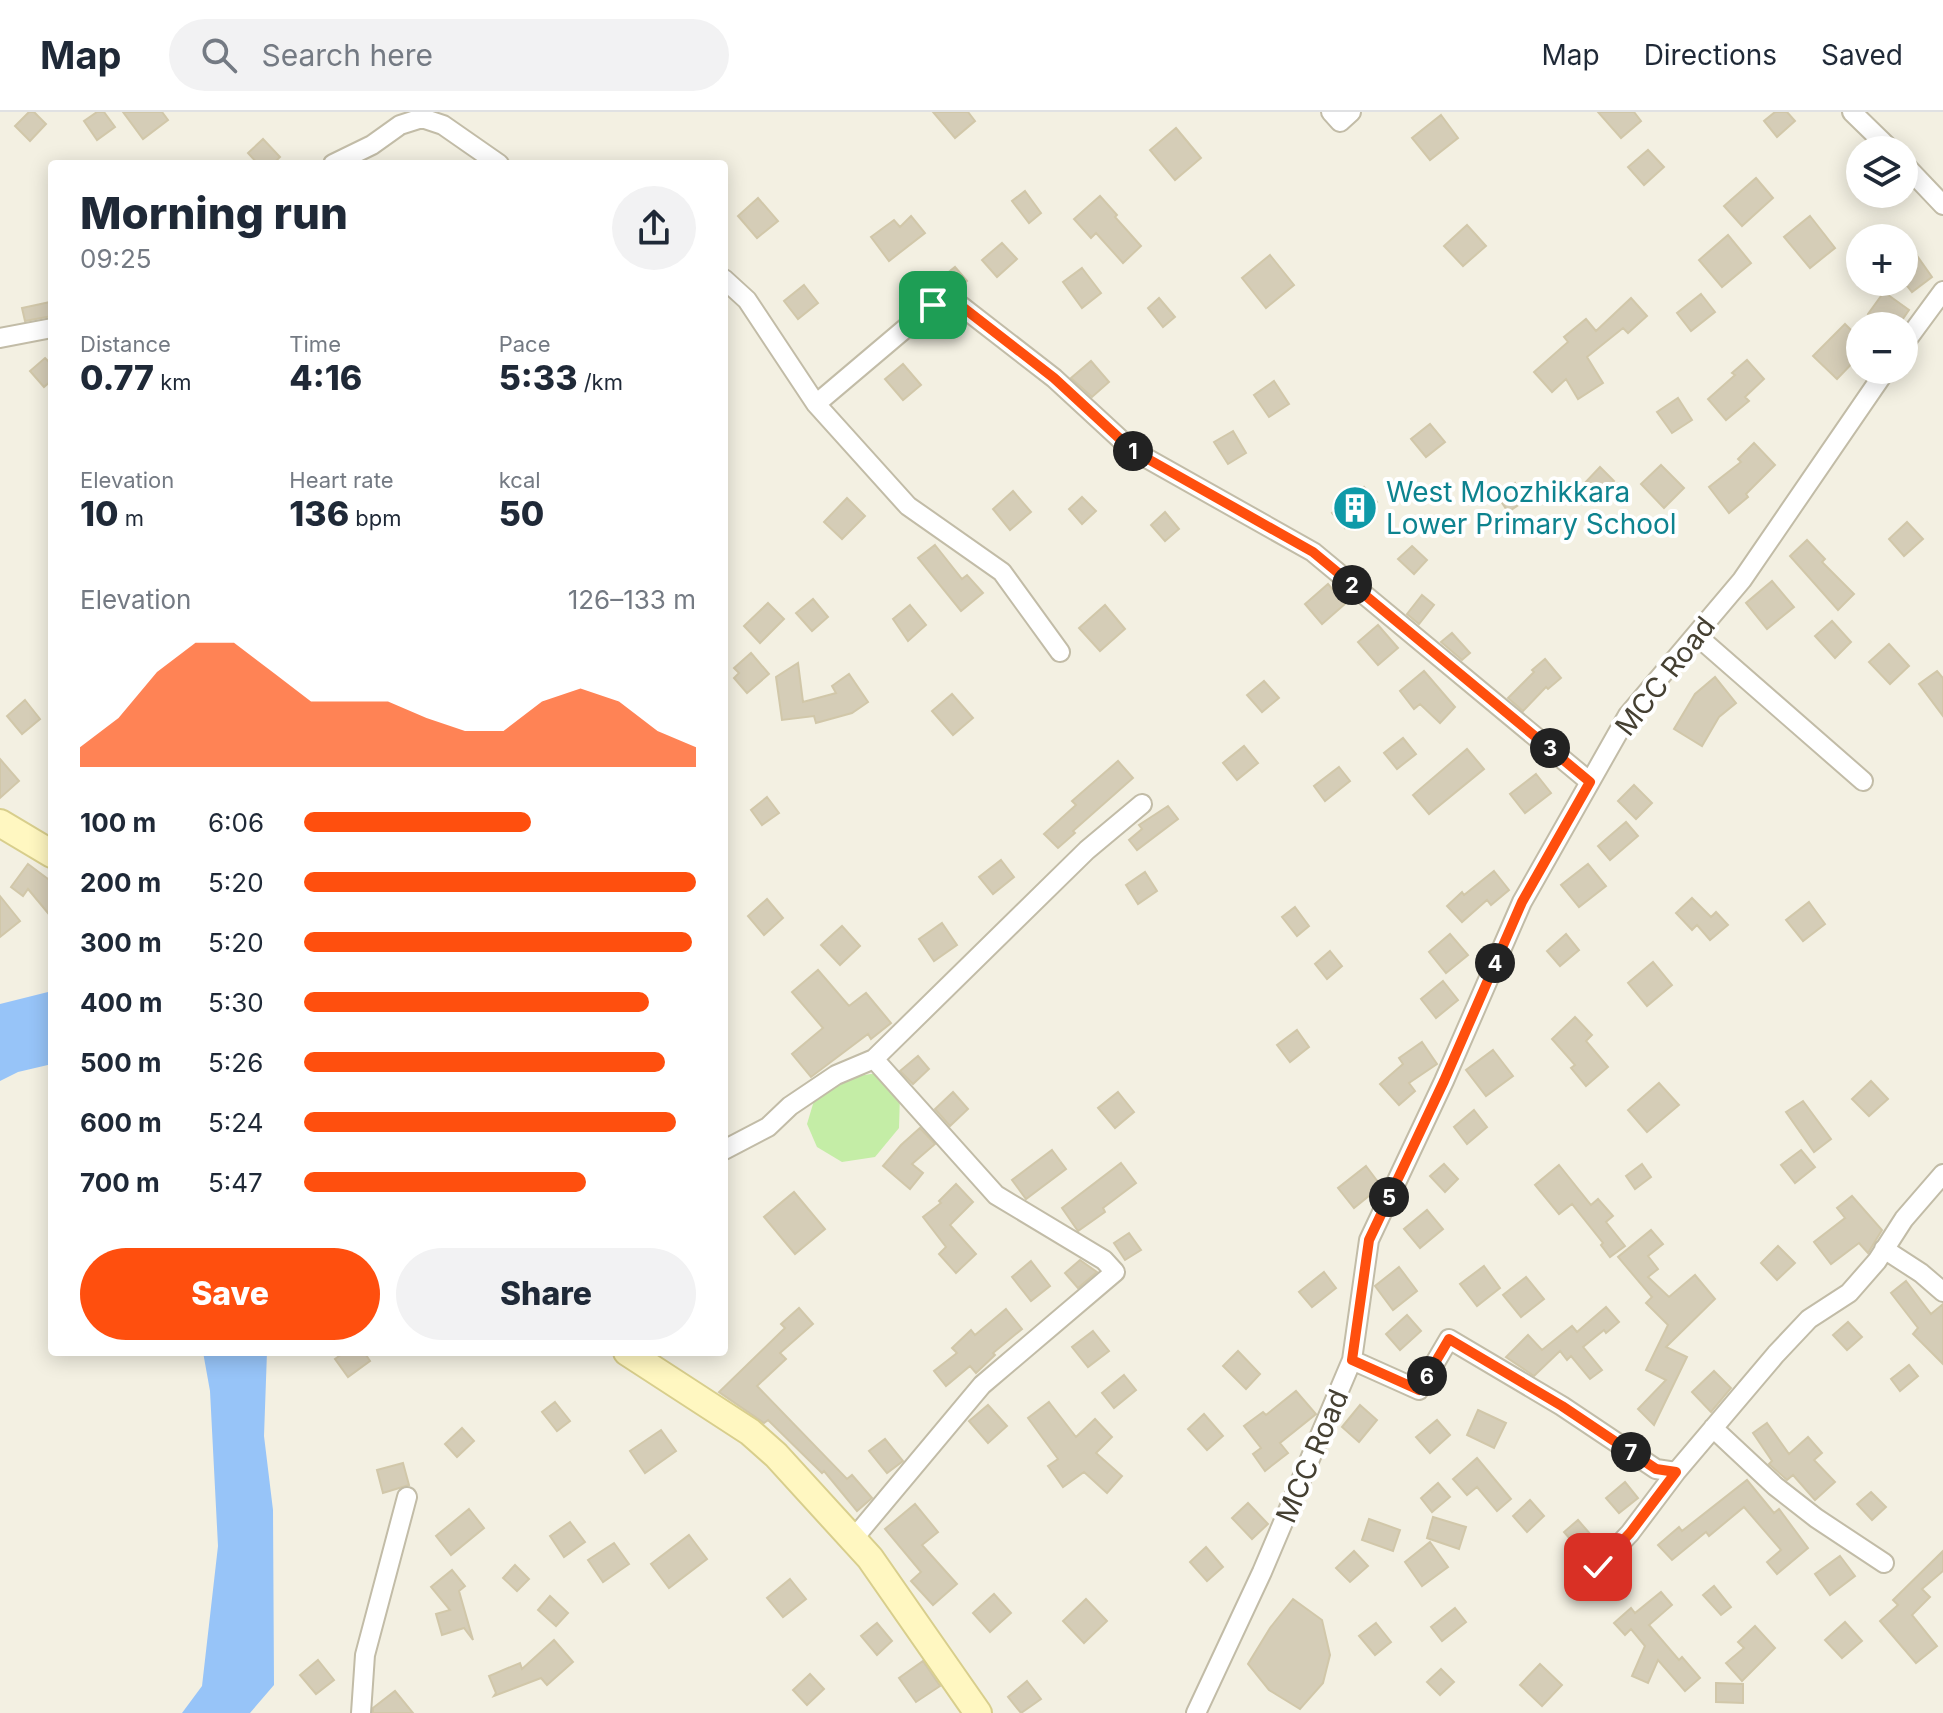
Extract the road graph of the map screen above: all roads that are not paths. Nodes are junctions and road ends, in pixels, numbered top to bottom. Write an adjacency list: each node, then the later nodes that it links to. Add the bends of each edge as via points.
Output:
1 (1331, 112): 2 (street, via 1340,122)
2 (1351, 112)
3 (1852, 112): 5 (street)
4 (425, 115): 6 (street); 9 (street)
5 (1877, 136)
6 (372, 145): 7 (street); 8 (street)
7 (341, 160)
8 (371, 160)
9 (493, 160)
10 (1918, 179): 11 (street)
11 (1943, 205)
12 (728, 283): 18 (street, via 747,300)
13 (1943, 291): 14 (street)
14 (1918, 325)
15 (48, 329): 16 (street)
16 (0, 338)
17 (1876, 384): 19 (street, MCC Road, via 1742,580)
18 (816, 404): 20 (street, via 908,506 1002,572); 22 (street, via 933,305 944,299 956,302 1054,378 1132,450 1313,552)
19 (1696, 635): 21 (street); 22 (street, MCC Road, via 1628,715)
20 (1060, 652)
21 (1863, 781)
22 (1590, 782): 32 (street, MCC Road, via 1522,902 1369,1240)
23 (1142, 804): 26 (street, via 1087,850)
24 (0, 823): 25 (main road)
25 (48, 852)
26 (874, 1059): 27 (street, via 836,1075 768,1127); 36 (street, via 996,1195 1104,1260 1115,1272 982,1385)
27 (728, 1148)
28 (1943, 1174): 29 (street)
29 (1884, 1249): 30 (street); 33 (street, via 1849,1293 1809,1319 1784,1345)
30 (1943, 1292)
31 (633, 1356): 36 (main road, via 750,1432)
32 (1352, 1360): 34 (street, via 1419,1390 1449,1339 1656,1469); 41 (street, MCC Road)
33 (1713, 1428): 34 (street); 37 (street, via 1775,1486)
34 (1676, 1472): 38 (street)
35 (407, 1497): 39 (street, via 365,1655)
36 (854, 1538): 40 (main road)
37 (1884, 1563)
38 (1598, 1567)
39 (361, 1713)
40 (978, 1713)
41 (1196, 1713)

